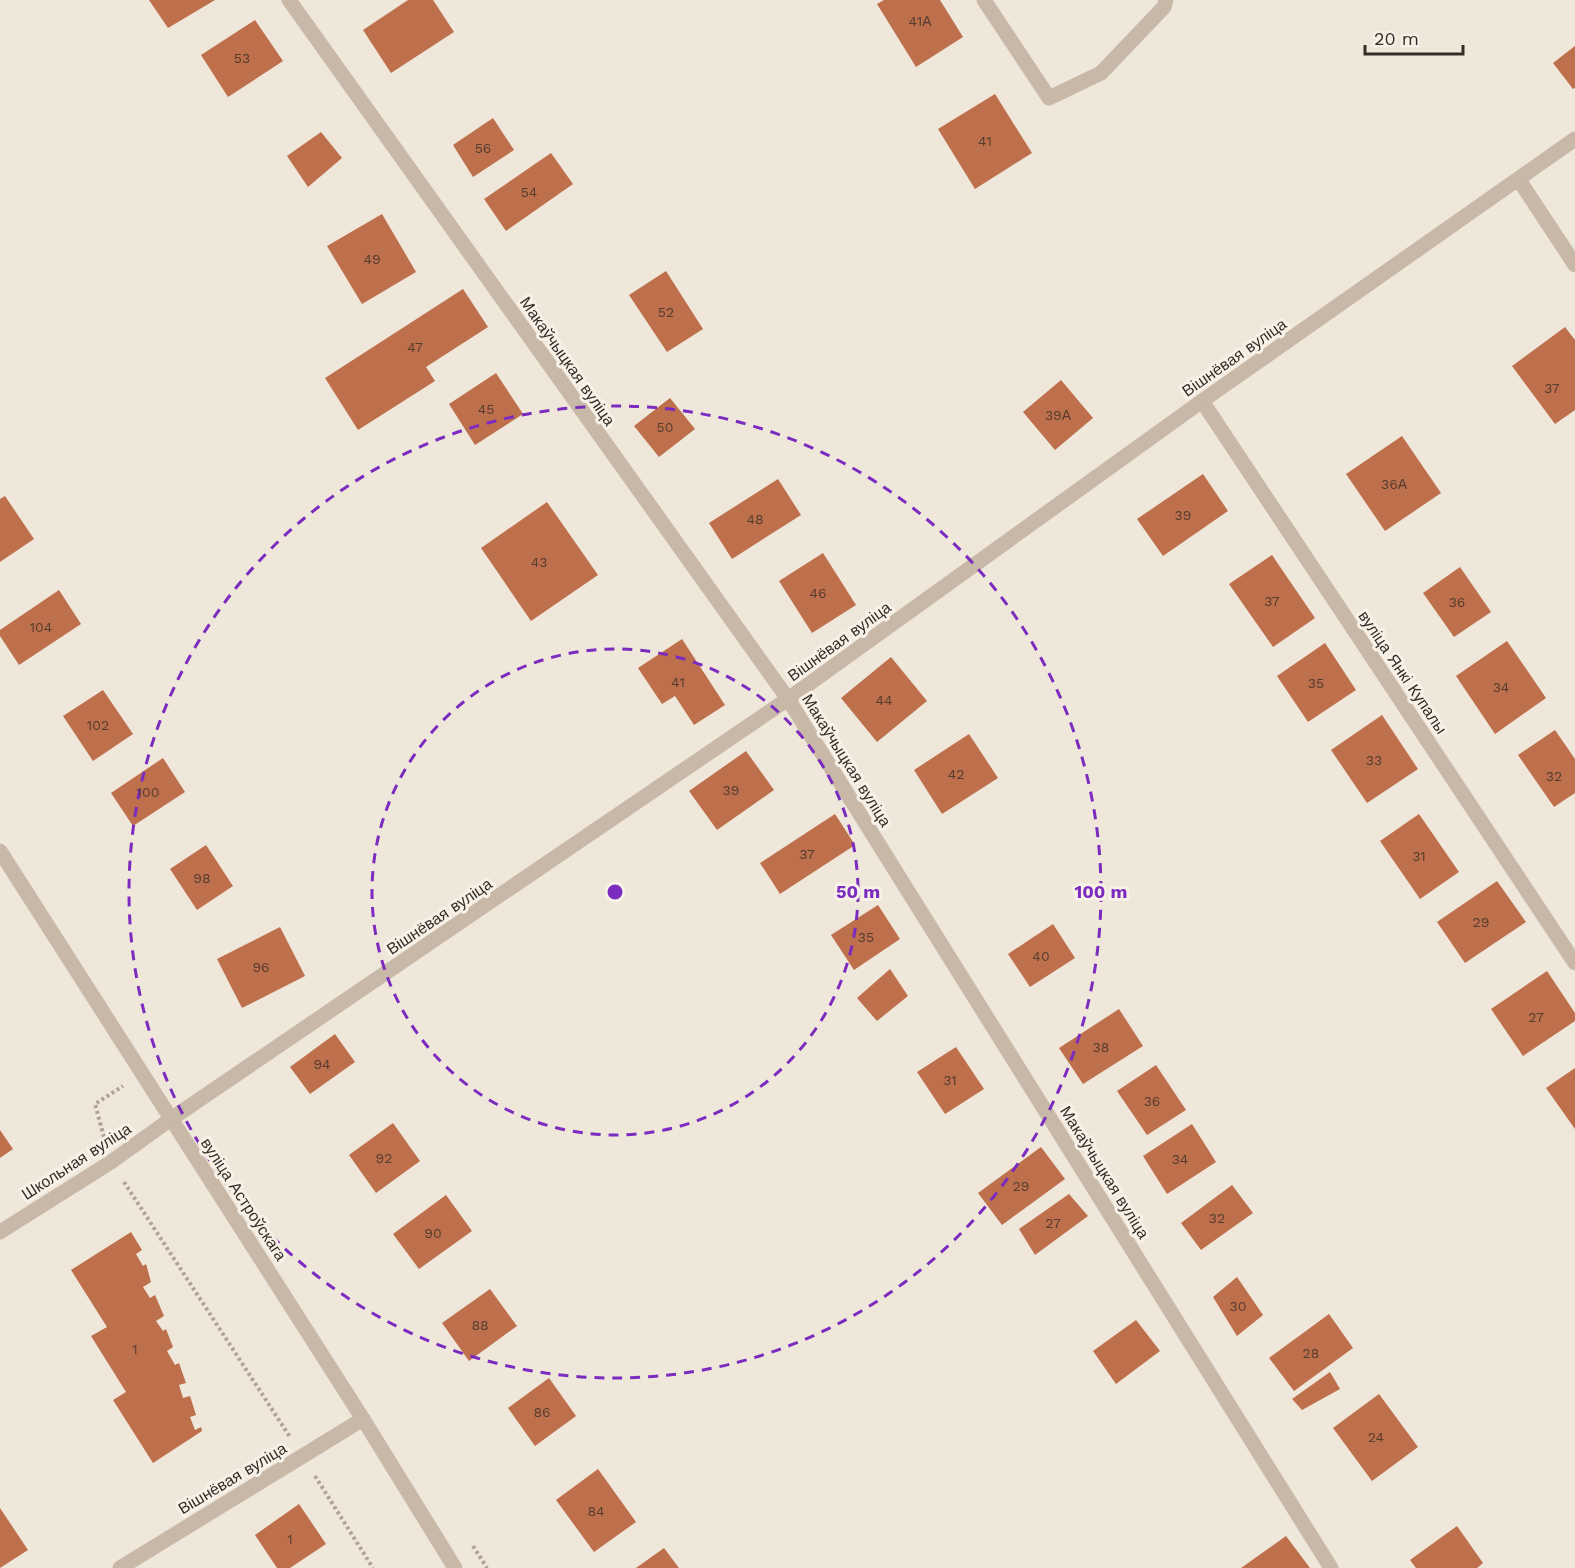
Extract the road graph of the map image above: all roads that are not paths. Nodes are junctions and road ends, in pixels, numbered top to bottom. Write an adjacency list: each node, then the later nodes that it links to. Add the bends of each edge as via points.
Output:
1 (289, 0): 8 (street, Макаўчыцкая вуліца)
2 (984, 0): 3 (street, via 1049,98 1101,73 1164,7)
3 (1166, 0)
4 (1575, 139): 5 (street, Вішнёвая вуліца)
5 (1519, 180): 6 (street); 7 (street, Вішнёвая вуліца)
6 (1575, 265)
7 (1202, 401): 8 (street, Вішнёвая вуліца); 10 (street, вуліца Янкі Купалы)
8 (788, 699): 11 (street, Вішнёвая вуліца); 16 (street, Макаўчыцкая вуліца)
9 (0, 851): 11 (street, вуліца Астроўскага)
10 (1575, 963)
11 (171, 1119): 12 (street, Школьная вуліца); 13 (street, вуліца Астроўскага)
12 (0, 1232)
13 (363, 1419): 14 (street, вуліца Астроўскага); 15 (street, Вішнёвая вуліца)
14 (448, 1566)
15 (120, 1568)
16 (1331, 1568)

